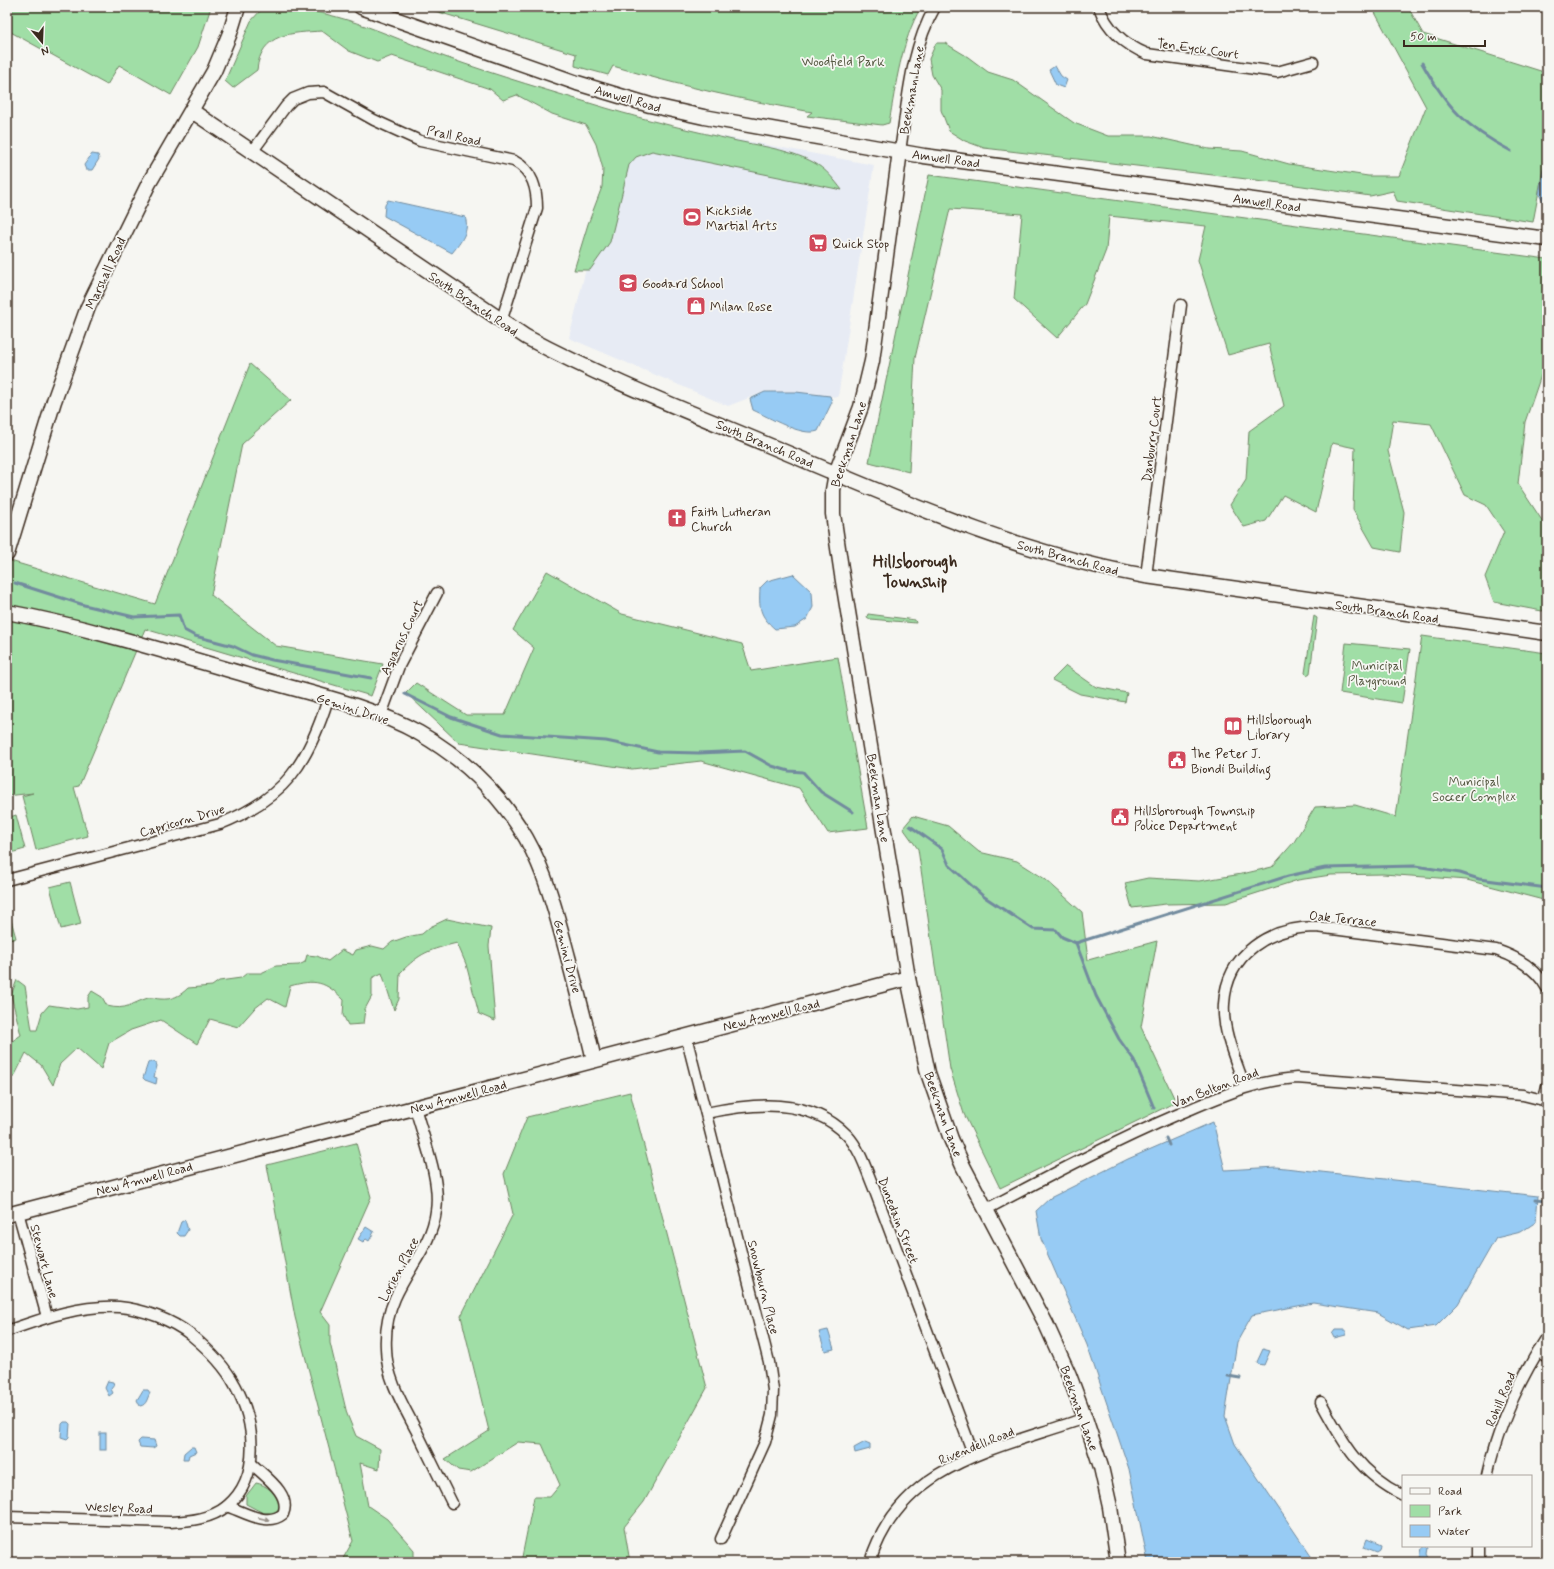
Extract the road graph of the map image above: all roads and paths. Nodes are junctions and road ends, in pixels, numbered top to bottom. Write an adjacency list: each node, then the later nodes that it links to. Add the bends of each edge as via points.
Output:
1 (238, 7): 6 (street, Marshall Road, via 223,52)
2 (361, 7): 7 (street, Amwell Road, via 577,83 650,104 711,119)
3 (935, 7): 7 (street, Beekman Lane, via 920,38 913,65)
4 (1099, 7): 5 (street, Ten Eyck Court, via 1116,34 1134,48 1147,54 1277,72)
5 (1313, 62)
6 (192, 111): 8 (street, South Branch Road); 13 (street, Marshall Road, via 149,183 88,307 54,401)
7 (900, 151): 9 (street, Amwell Road); 12 (street, Beekman Lane, via 872,361 861,407)
8 (252, 152): 11 (street, South Branch Road); 11 (street, Prall Road, via 293,99 308,93 324,92 374,120 420,141 514,161 522,165 535,186 537,208)
9 (1547, 239)
10 (1181, 305): 14 (street, Danburry Court)
11 (501, 322): 12 (street, South Branch Road, via 560,355)
12 (836, 473): 14 (street, South Branch Road, via 866,487 1030,547); 21 (street, Beekman Lane, via 833,514)
13 (7, 554)
14 (1146, 576): 17 (street, South Branch Road)
15 (436, 593): 19 (street, Aquarius Court, via 399,666)
16 (7, 612): 18 (street, Gemini Drive, via 84,629)
17 (1547, 634)
18 (328, 699): 19 (street, Gemini Drive); 20 (street, Capricorn Drive, via 317,733 297,769 280,787 248,812 220,824)
19 (381, 715): 24 (street, Gemini Drive, via 418,733 463,763 492,792 524,836 550,889)
20 (7, 880)
21 (908, 978): 23 (street, New Amwell Road); 30 (street, Beekman Lane, via 928,1073 951,1139)
22 (1547, 988): 26 (street, Oak Terrace, via 1523,962 1496,950 1317,926 1279,931 1247,952 1227,986 1224,1004 1225,1024)
23 (686, 1036): 24 (street, New Amwell Road); 29 (street, Snowbourn Place)
24 (594, 1060): 28 (street, New Amwell Road)
25 (1547, 1086): 27 (street)
26 (1245, 1087): 27 (street, Van Bolton Road, via 1275,1079 1296,1078 1523,1095); 30 (street, Van Bolton Road, via 1112,1144)
27 (1545, 1100)
28 (415, 1107): 31 (street, New Amwell Road); 43 (street, Lorien Place, via 434,1176 437,1210 428,1239 395,1296 386,1327 386,1350 389,1371 398,1395)
29 (706, 1113): 39 (street, Dunedain Street, via 778,1105 807,1110 830,1120 847,1135 860,1154); 46 (street, Snowbourn Place, via 774,1390 772,1415 765,1442)
30 (985, 1210): 38 (street, Beekman Lane, via 1046,1324)
31 (12, 1213): 32 (street, Stewart Lane)
32 (47, 1317): 33 (street, Wesley Road); 40 (street, Wesley Road, via 82,1309 120,1307 144,1312 174,1324 191,1335 220,1363 236,1386 248,1424 252,1445)
33 (7, 1331)
34 (1547, 1337): 35 (street, Rohill Road)
35 (1538, 1351): 36 (street); 41 (street, Rohill Road, via 1500,1427)
36 (1547, 1357)
37 (1321, 1402): 42 (street, via 1350,1453 1382,1484)
38 (1085, 1418): 39 (street, Rivendell Road); 49 (street, Beekman Lane, via 1101,1467)
39 (974, 1456): 48 (street, Rivendell Road, via 947,1468 909,1496 886,1526)
40 (251, 1463): 44 (street, Wesley Road, via 247,1479); 44 (street, one-way to 40, via 265,1520 274,1520 283,1514 285,1502 282,1493)
41 (1487, 1475)
42 (1402, 1494)
43 (452, 1503)
44 (227, 1506): 45 (street, Wesley Road, via 208,1517 170,1522)
45 (7, 1517)
46 (721, 1539)
47 (1479, 1547): 50 (street)
48 (870, 1562)
49 (1118, 1562)
50 (1479, 1562)

